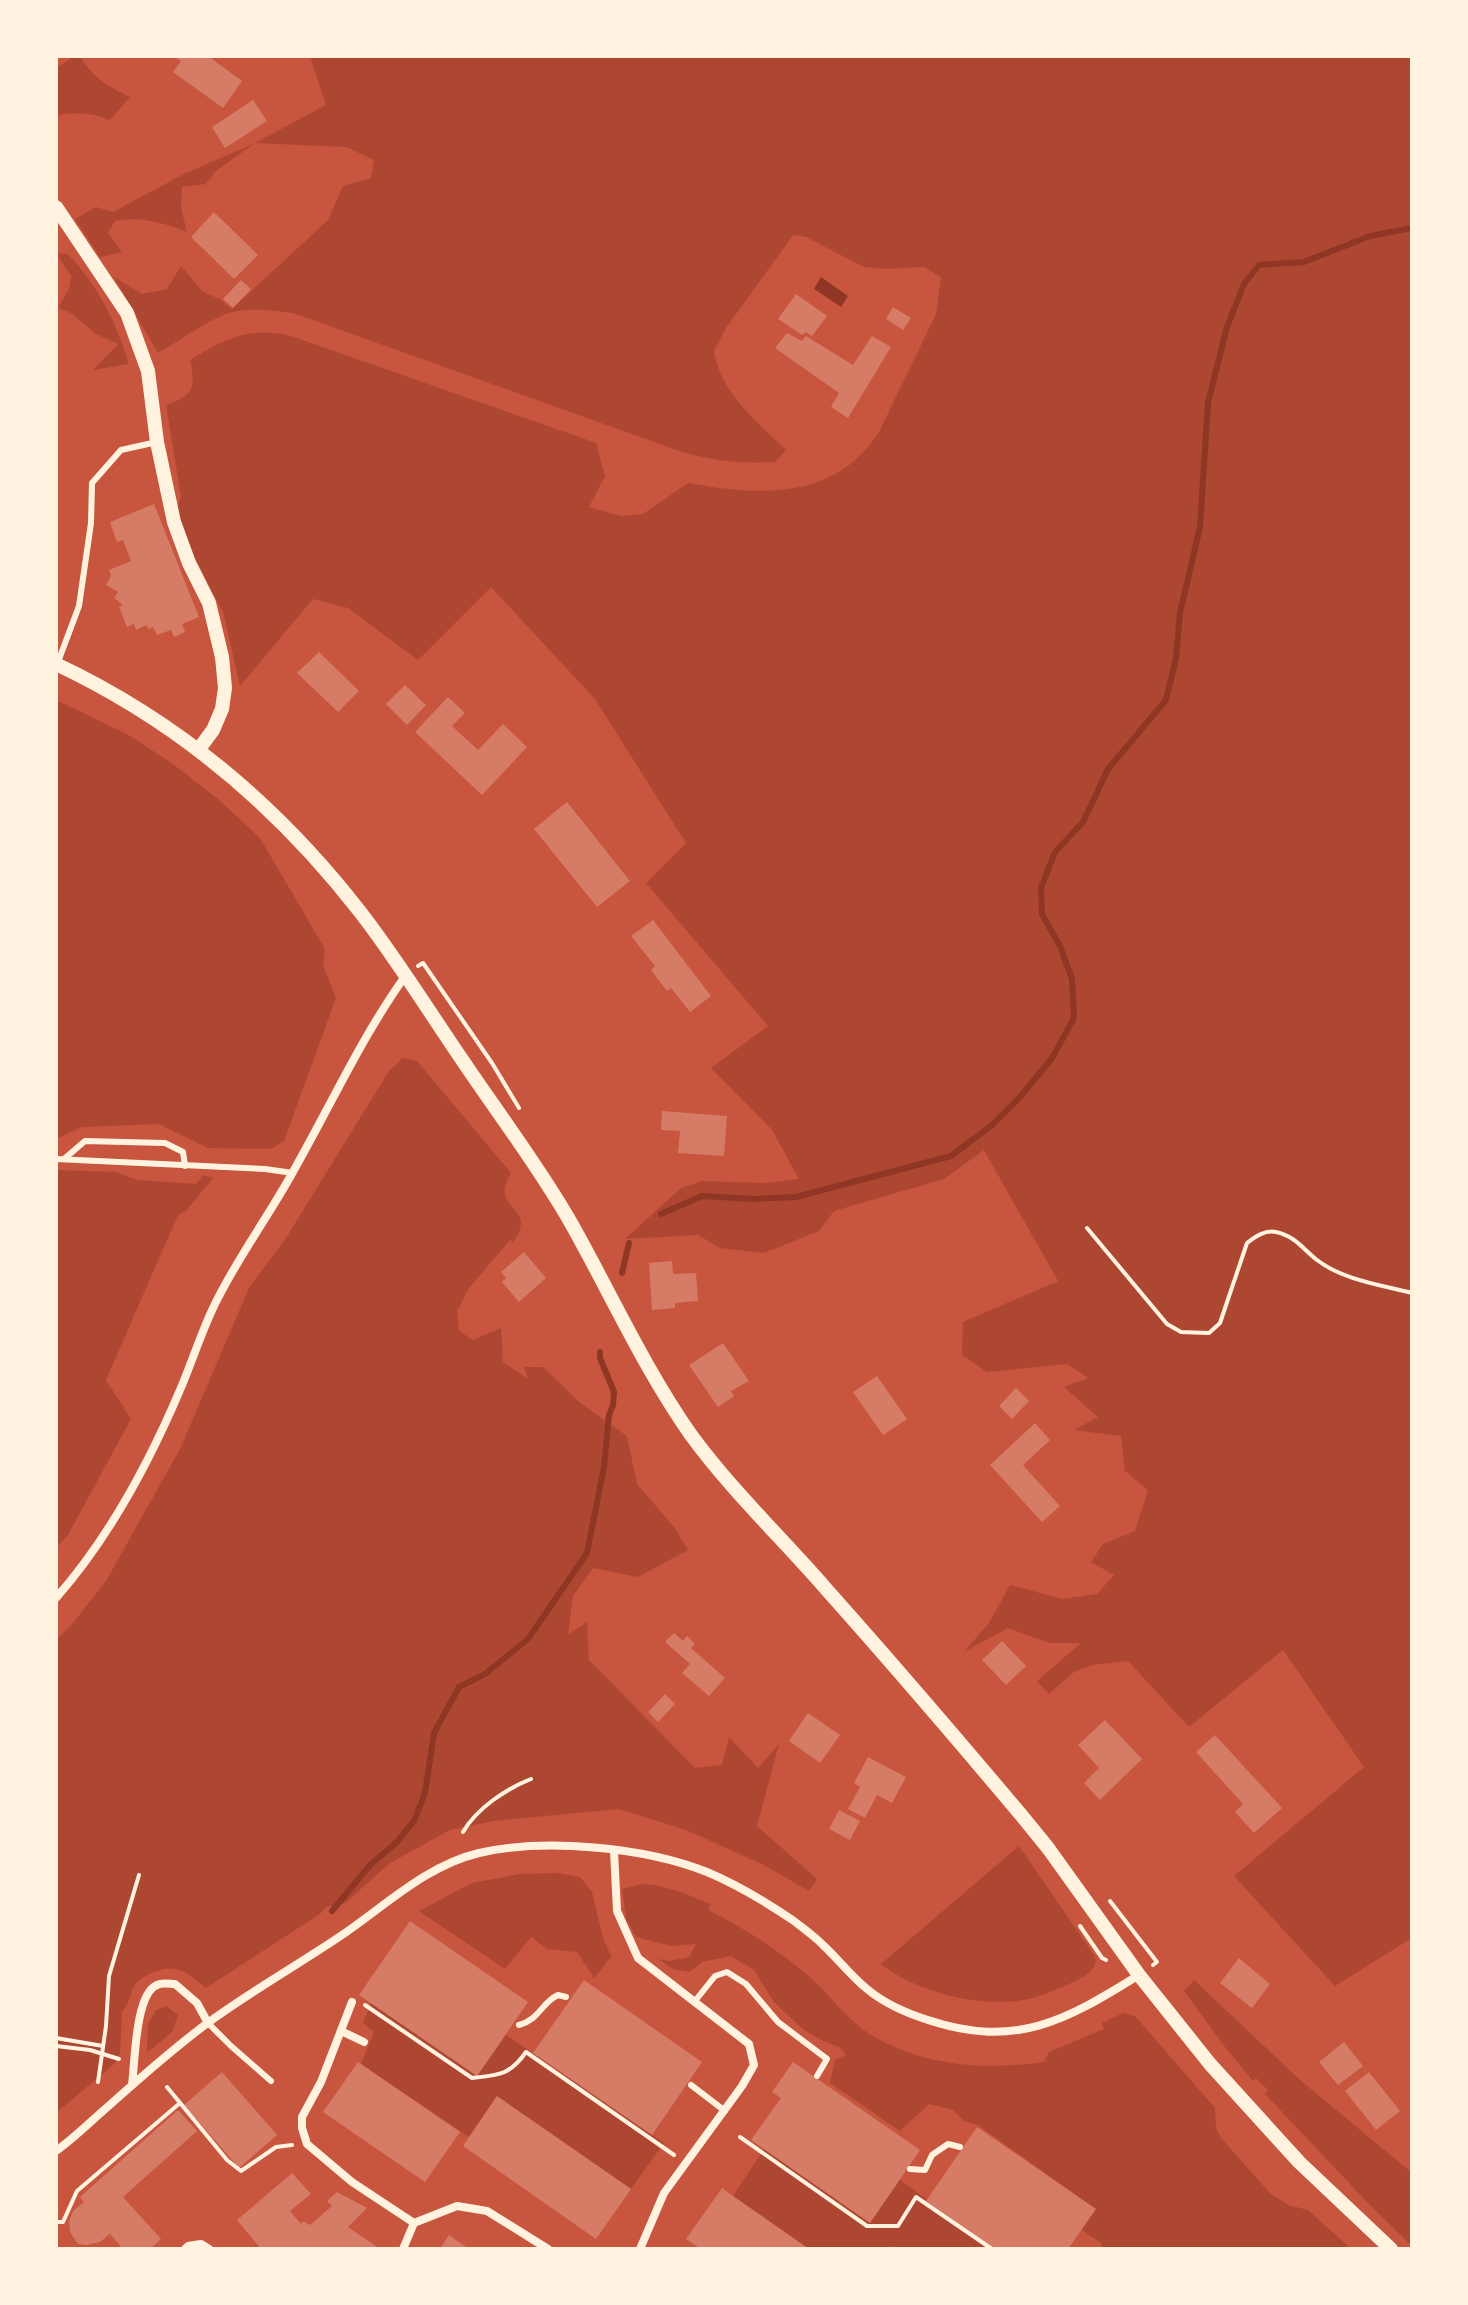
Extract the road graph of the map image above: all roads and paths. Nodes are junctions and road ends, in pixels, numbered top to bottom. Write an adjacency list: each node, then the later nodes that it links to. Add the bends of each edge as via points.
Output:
1 (56, 207): 2 (street, via 127,313 148,371)
2 (157, 442): 3 (lane, via 121,450 92,483 79,606); 4 (street, via 174,522 209,603 222,657 222,709)
3 (56, 664): 4 (street, via 130,703)
4 (199, 749): 5 (street, via 291,832)
5 (406, 975): 6 (path, via 423,963); 9 (street, via 373,1022); 19 (street, via 554,1194 649,1370 693,1437 1022,1816)
6 (523, 1114)
7 (60, 1159): 8 (lane); 8 (lane, via 85,1141 165,1143 183,1152)
8 (185, 1166): 9 (lane)
9 (293, 1173): 12 (street, via 227,1280 181,1390 132,1486 93,1551)
10 (1087, 1228): 11 (path, via 1167,1324 1181,1332 1209,1333 1220,1323 1247,1243 1272,1231 1302,1244 1317,1260 1346,1275)
11 (1412, 1293)
12 (56, 1598)
13 (531, 1779): 14 (path, via 511,1787)
14 (463, 1832)
15 (614, 1851): 19 (street, via 666,1859 748,1891 822,1943 867,1990 891,2006 948,2026 989,2032 1042,2025 1078,2011); 21 (street, via 617,1911 638,1958); 23 (street, via 518,1847 477,1853 444,1866)
16 (139, 1875): 29 (path, via 109,1976)
17 (1102, 1892): 18 (path)
18 (1157, 1962)
19 (1139, 1975): 54 (street, via 1299,2162)
20 (566, 1997): 24 (lane, via 549,1999 531,2022)
21 (695, 2001): 32 (lane, via 715,1976 727,1972 746,1984 778,2022 827,2059); 39 (street, via 749,2044 752,2054 754,2065)
22 (352, 2002): 25 (street); 44 (path, via 358,2000 472,2078 499,2075 515,2067 526,2052)
23 (208, 2023): 33 (lane); 35 (street); 35 (street, via 197,2003 175,1984 158,1984 146,1993)
24 (519, 2025)
25 (341, 2031): 27 (street); 41 (street, via 302,2117)
26 (56, 2038): 29 (path)
27 (364, 2042)
28 (56, 2046): 30 (path)
29 (103, 2046): 30 (path)
30 (102, 2054): 31 (path); 34 (path)
31 (121, 2060)
32 (817, 2076)
33 (271, 2081)
34 (98, 2082)
35 (132, 2085): 43 (street)
36 (691, 2085): 39 (lane)
37 (167, 2087): 38 (path)
38 (180, 2103): 41 (path, via 241,2171 276,2147); 46 (path, via 77,2191 63,2222)
39 (725, 2111): 44 (street)
40 (740, 2137): 53 (path, via 867,2226 898,2226 916,2197)
41 (307, 2144): 47 (street)
42 (960, 2147): 45 (lane, via 948,2144 932,2155 925,2170)
43 (56, 2151)
44 (686, 2163): 52 (street, via 664,2193)
45 (910, 2169)
46 (56, 2222)
47 (414, 2223): 50 (street); 51 (street, via 457,2206 487,2211)
48 (185, 2249): 49 (street, via 201,2244)
49 (209, 2249)
50 (403, 2249)
51 (548, 2249)
52 (640, 2249)
53 (992, 2249)
54 (1391, 2249)

